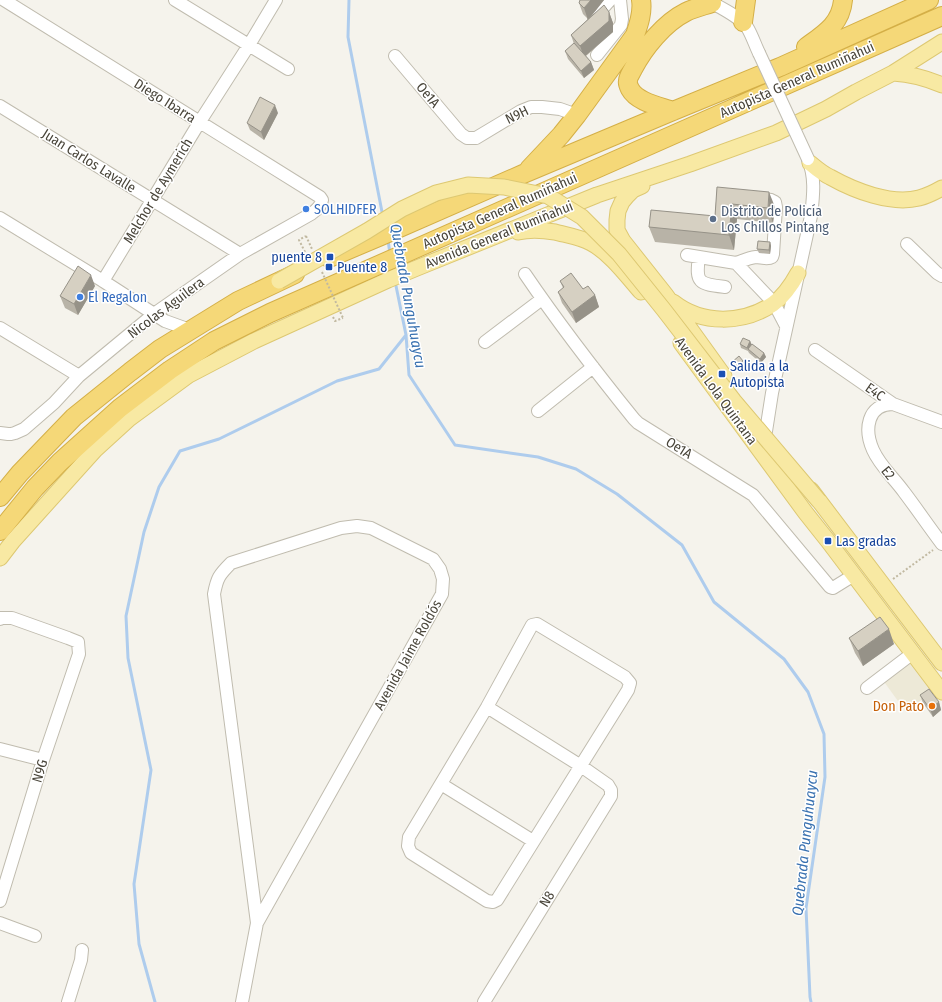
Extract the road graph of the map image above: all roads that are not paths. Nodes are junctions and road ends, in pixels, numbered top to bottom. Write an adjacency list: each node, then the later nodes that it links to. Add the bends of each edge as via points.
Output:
1 (4, 0): 26 (street, Diego Ibarra)
2 (175, 0): 16 (street)
3 (276, 0): 16 (street, Melchor de Aymerich)
4 (610, 0): 13 (street)
5 (620, 0): 14 (street, via 622,19)
6 (641, 0): 14 (highway, via 642,6)
7 (746, 0): 12 (highway)
8 (843, 0): 19 (highway, via 839,17 830,29)
9 (929, 0): 19 (highway, Autopista General Rumiñahui)
10 (710, 1): 12 (street); 24 (highway, via 686,12 664,28 643,52 628,80 629,89 635,96)
11 (942, 16): 67 (highway, Autopista General Rumiñahui, via 270,313 214,341 120,408 60,462)
12 (743, 22): 28 (street, bridge)
13 (589, 24)
14 (630, 26): 17 (street); 25 (highway, via 635,35)
15 (942, 42): 21 (main road, Avenida General Rumiñahui)
16 (249, 45): 20 (street); 26 (street, Melchor de Aymerich)
17 (597, 55)
18 (395, 56): 27 (street, Oe1A)
19 (780, 67): 24 (highway, Autopista General Rumiñahui)
20 (288, 69)
21 (893, 73): 22 (main road, via 917,75); 29 (main road, Avenida General Rumiñahui, via 776,133)
22 (942, 84)
23 (0, 106): 33 (street, Juan Carlos Lavalle)
24 (673, 111): 30 (highway, Autopista General Rumiñahui)
25 (577, 115): 27 (street, N9H, via 560,109 531,107 476,138 467,138); 30 (highway)
26 (200, 122): 33 (street, Melchor de Aymerich); 34 (street, Diego Ibarra, via 320,197)
27 (461, 134)
28 (809, 161): 31 (main road, via 829,177 883,198 913,199); 42 (street, via 814,196)
29 (690, 164): 41 (main road, Avenida General Rumiñahui, via 597,195); 48 (main road, Avenida Lola Quintana, via 633,190 626,196 618,211 618,230 623,241)
30 (524, 174): 46 (highway, Autopista General Rumiñahui, via 330,257)
31 (942, 188)
32 (743, 196): 40 (street, via 775,202 773,254 769,259 756,257)
33 (153, 200): 37 (street, Juan Carlos Lavalle); 45 (street, Melchor de Aymerich)
34 (321, 204): 37 (street, Nicolas Aguilera, via 311,214)
35 (0, 218): 45 (street)
36 (907, 244): 44 (street)
37 (240, 254): 51 (street, Nicolas Aguilera)
38 (687, 255): 39 (street)
39 (699, 257): 40 (street); 47 (street, via 700,280 709,285)
40 (736, 263): 50 (street)
41 (417, 268): 64 (main road, Avenida Lola Quintana, via 520,231 547,231 590,242 607,255 653,306); 69 (main road, Avenida General Rumiñahui, via 254,341 188,375 129,419 95,450 12,541)
42 (798, 273): 50 (main road, via 785,293); 52 (street)
43 (525, 274): 49 (street, Oe1A)
44 (942, 276)
45 (103, 281): 51 (street)
46 (279, 282): 54 (highway, Autopista General Rumiñahui); 66 (main road, Avenida Lola Quintana, bridge, via 402,209 436,194 468,185 504,187 548,196 582,217 619,254 734,401)
47 (725, 287)
48 (665, 294): 50 (main road, via 686,310 712,318 739,318); 62 (main road, Avenida Lola Quintana)
49 (542, 300): 55 (street); 57 (street, Oe1A)
50 (774, 303): 52 (street)
51 (154, 314): 54 (street, via 164,321); 58 (street, Nicolas Aguilera)
52 (786, 326): 62 (street)
53 (0, 328): 58 (street)
54 (190, 330): 65 (highway, Autopista General Rumiñahui, via 160,349 74,417)
55 (485, 342)
56 (815, 350): 59 (street, E4C)
57 (593, 368): 60 (street); 70 (street, Oe1A, via 638,423 753,495 830,587 833,588)
58 (79, 376): 63 (street, Nicolas Aguilera, via 54,403 24,429 12,434)
59 (893, 404): 61 (street, E4C); 68 (street, E2, via 873,412 868,429 869,439 881,465 904,491)
60 (538, 411)
61 (942, 422)
62 (766, 431): 64 (street); 66 (main road, Avenida Lola Quintana)
63 (0, 433)
64 (763, 456): 70 (main road, Avenida Lola Quintana)
65 (0, 497)
66 (819, 501): 73 (main road, Avenida Lola Quintana)
67 (0, 531)
68 (942, 544)
69 (0, 558)
70 (854, 575): 72 (main road, Avenida Lola Quintana)
71 (0, 618): 78 (street, N9G, via 12,618 78,642 79,654)
72 (913, 653): 74 (street); 75 (main road, Avenida Lola Quintana)
73 (942, 663)
74 (867, 688)
75 (942, 692)
76 (487, 708): 79 (street); 79 (street, via 532,625 543,627 625,677 630,683 628,690); 80 (street)
77 (0, 748): 78 (street)
78 (43, 760): 82 (street, N9G)
79 (581, 766): 81 (street); 89 (street, N8, via 608,785 611,796)
80 (442, 784): 81 (street); 81 (street, via 409,837 408,846 411,853 487,901 497,900)
81 (533, 841)
82 (0, 900)
83 (0, 923): 85 (street)
84 (257, 923): 84 (street, Avenida Jaime Roldós, via 214,594 217,580 231,562 341,528 371,528 433,560 440,569 443,579 442,594); 88 (street, Avenida Jaime Roldós)
85 (35, 936)
86 (82, 950): 87 (street)
87 (68, 1002)
88 (242, 1002)
89 (484, 1002)

